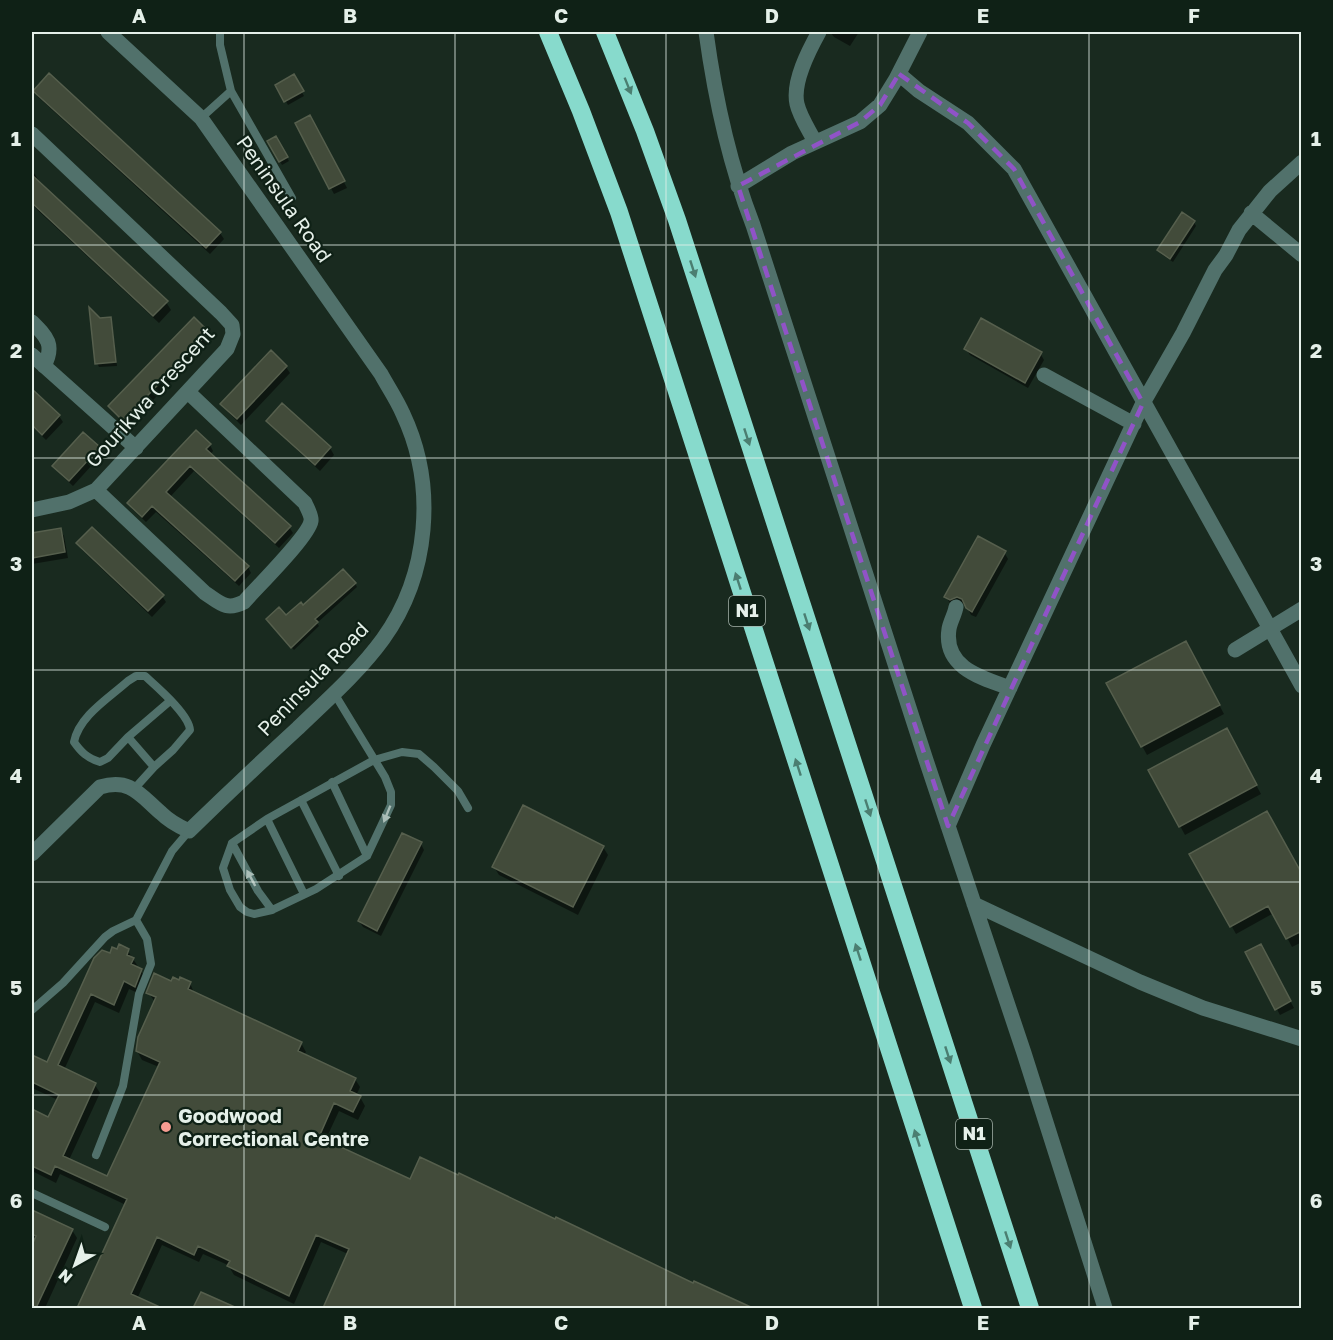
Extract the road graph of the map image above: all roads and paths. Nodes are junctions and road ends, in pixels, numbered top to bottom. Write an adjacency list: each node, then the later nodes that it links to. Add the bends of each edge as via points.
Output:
1 (108, 32): 10 (street, Peninsula Road)
2 (220, 32): 9 (lane)
3 (548, 32): 58 (highway, N1, one-way to 3, via 617,206)
4 (605, 32): 62 (highway, N1, one-way to 62, via 677,220)
5 (705, 32): 14 (street, via 713,86)
6 (819, 32): 12 (street, via 798,79 796,102)
7 (920, 32): 8 (street)
8 (899, 74): 12 (street, via 880,105 860,122); 23 (street, via 968,123 1014,169)
9 (231, 91): 10 (lane); 15 (lane)
10 (201, 118): 34 (street, Peninsula Road, via 381,374 404,414 418,463 424,519 419,558 407,595 383,639)
11 (32, 134): 22 (street, Gourikwa Crescent, via 232,325 227,349)
12 (815, 142): 14 (street)
13 (1302, 162): 16 (street)
14 (738, 186): 44 (street)
15 (292, 198)
16 (1251, 213): 17 (street); 23 (street, via 1215,270)
17 (1302, 255)
18 (32, 322): 20 (street, via 49,344 50,355)
19 (32, 355): 20 (street)
20 (44, 366): 25 (street)
21 (1044, 375): 24 (street)
22 (188, 392): 25 (street, Gourikwa Crescent); 26 (street, via 305,503 310,514 305,535 244,602 222,605 206,593)
23 (1143, 403): 24 (street); 30 (street)
24 (1134, 424): 33 (street)
25 (136, 448): 26 (street, Gourikwa Crescent)
26 (96, 490): 27 (street, Gourikwa Crescent, via 69,502)
27 (32, 510)
28 (956, 607): 33 (street, via 949,630 954,657 965,670)
29 (1302, 609): 30 (street)
30 (1270, 628): 31 (street); 32 (street)
31 (1235, 650)
32 (1302, 686)
33 (1010, 688): 44 (street)
34 (334, 693): 37 (lane); 45 (street, Peninsula Road)
35 (170, 700): 36 (lane); 36 (lane, via 145,676 136,676 82,723 74,742 83,754 100,762); 38 (lane, via 186,718 190,730)
36 (128, 737): 38 (lane)
37 (374, 760): 39 (lane); 42 (lane, via 402,752 419,754 458,791); 48 (lane, one-way to 48, via 391,792 391,805)
38 (154, 767): 40 (lane)
39 (332, 782): 41 (lane); 48 (lane)
40 (135, 788): 45 (street, via 174,825); 47 (street, via 114,783 100,787)
41 (301, 800): 43 (lane); 49 (lane)
42 (468, 808)
43 (267, 819): 46 (lane); 50 (lane)
44 (948, 826): 51 (street)
45 (189, 831): 53 (lane, Peninsula Road, via 172,851)
46 (232, 843): 52 (lane, one-way to 46); 52 (lane, via 223,868 234,898 247,912 260,914)
47 (32, 854)
48 (368, 856): 49 (lane)
49 (339, 876): 50 (lane)
50 (304, 894): 52 (lane)
51 (974, 904): 55 (street, via 1161,991); 63 (street)
52 (272, 910)
53 (136, 920): 54 (lane, via 105,937); 56 (lane, via 147,939 151,964 139,994 123,1086)
54 (32, 1010)
55 (1302, 1039)
56 (96, 1155)
57 (32, 1193): 59 (lane)
58 (935, 1194): 60 (highway); 61 (highway, N1)
59 (105, 1227)
60 (968, 1308)
61 (974, 1308)
62 (1032, 1308)
63 (1105, 1308)

